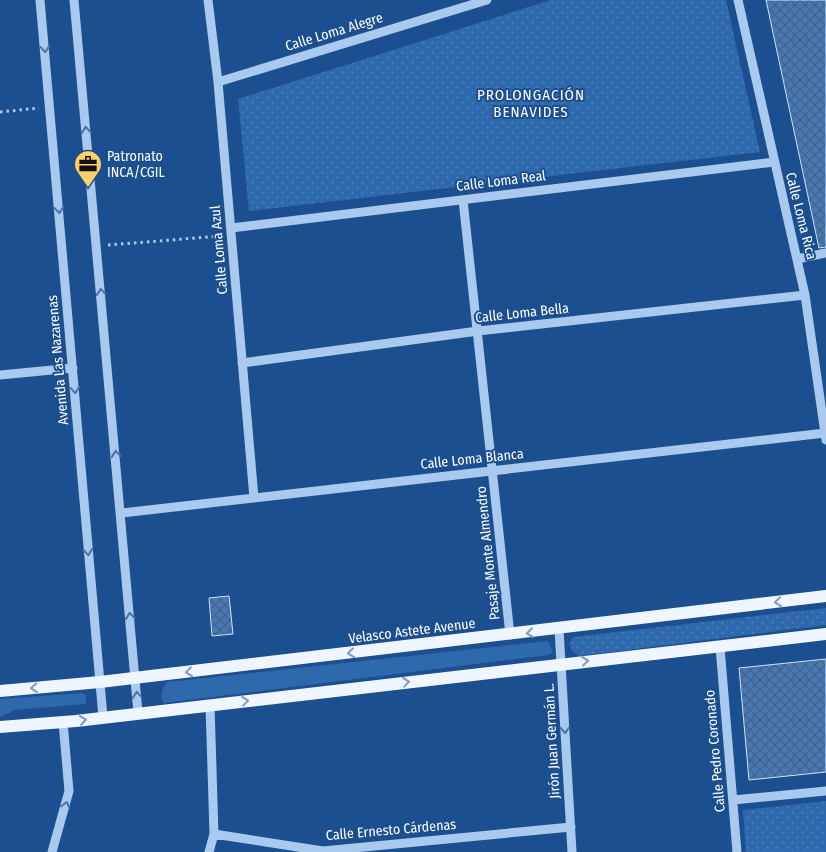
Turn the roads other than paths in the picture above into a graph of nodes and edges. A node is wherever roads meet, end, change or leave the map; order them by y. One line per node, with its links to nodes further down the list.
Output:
1 (40, 0): 15 (street, Avenida Las Nazarenas, one-way to 15)
2 (74, 0): 20 (street, one-way to 2)
3 (208, 0): 6 (street, Calle Loma Azul)
4 (487, 0): 6 (street, Calle Loma Alegre)
5 (738, 0): 7 (street, Calle Loma Rica)
6 (218, 82): 9 (street, Calle Loma Azul)
7 (774, 162): 8 (street, Calle Loma Real); 11 (street, Calle Loma Rica)
8 (463, 200): 9 (street, Calle Loma Real); 13 (street, Pasaje Monte Almendro)
9 (231, 232): 14 (street, Calle Loma Azul)
10 (826, 253): 11 (street)
11 (797, 259): 12 (street, Calle Loma Rica)
12 (805, 295): 13 (street, Calle Loma Bella); 17 (street, Calle Loma Rica)
13 (478, 331): 14 (street, Calle Loma Bella); 18 (street, Pasaje Monte Almendro)
14 (242, 363): 19 (street, Calle Loma Azul)
15 (73, 368): 16 (street); 28 (street, Avenida Las Nazarenas, one-way to 28)
16 (0, 375)
17 (825, 437): 18 (street, Calle Loma Blanca)
18 (494, 470): 19 (street, Calle Loma Blanca); 24 (street, Pasaje Monte Almendro)
19 (254, 498): 20 (street, Calle Loma Blanca)
20 (122, 513): 27 (street, one-way to 20)
21 (826, 596): 22 (main road, Velasco Astete Avenue, one-way to 22)
22 (559, 629): 24 (main road, Velasco Astete Avenue, one-way to 24); 26 (street, Jirón Juan Germán L.)
23 (826, 634): 25 (main road)
24 (510, 635): 27 (main road, Velasco Astete Avenue, one-way to 27)
25 (720, 647): 26 (main road, one-way to 25); 36 (street, Calle Pedro Coronado)
26 (562, 664): 30 (main road, one-way to 26); 37 (street, Jirón Juan Germán L., one-way to 37)
27 (135, 678): 28 (main road, Velasco Astete Avenue); 31 (street, one-way to 27)
28 (100, 682): 29 (main road, Velasco Astete Avenue, one-way to 29); 32 (street, Avenida Las Nazarenas)
29 (0, 691)
30 (210, 705): 31 (main road); 38 (street)
31 (138, 712): 32 (main road)
32 (103, 717): 33 (main road, one-way to 32)
33 (63, 722): 34 (main road); 41 (street, one-way to 33)
34 (0, 727)
35 (826, 791): 36 (street)
36 (733, 800): 44 (street, Calle Pedro Coronado)
37 (571, 827): 39 (street, Calle Ernesto Cárdenas); 43 (street, Jirón Juan Germán L.)
38 (214, 834): 40 (street, Calle Ernesto Cárdenas); 42 (street)
39 (410, 847): 40 (street, Calle Ernesto Cárdenas)
40 (365, 850)
41 (52, 852)
42 (209, 852)
43 (572, 852)
44 (737, 852)

